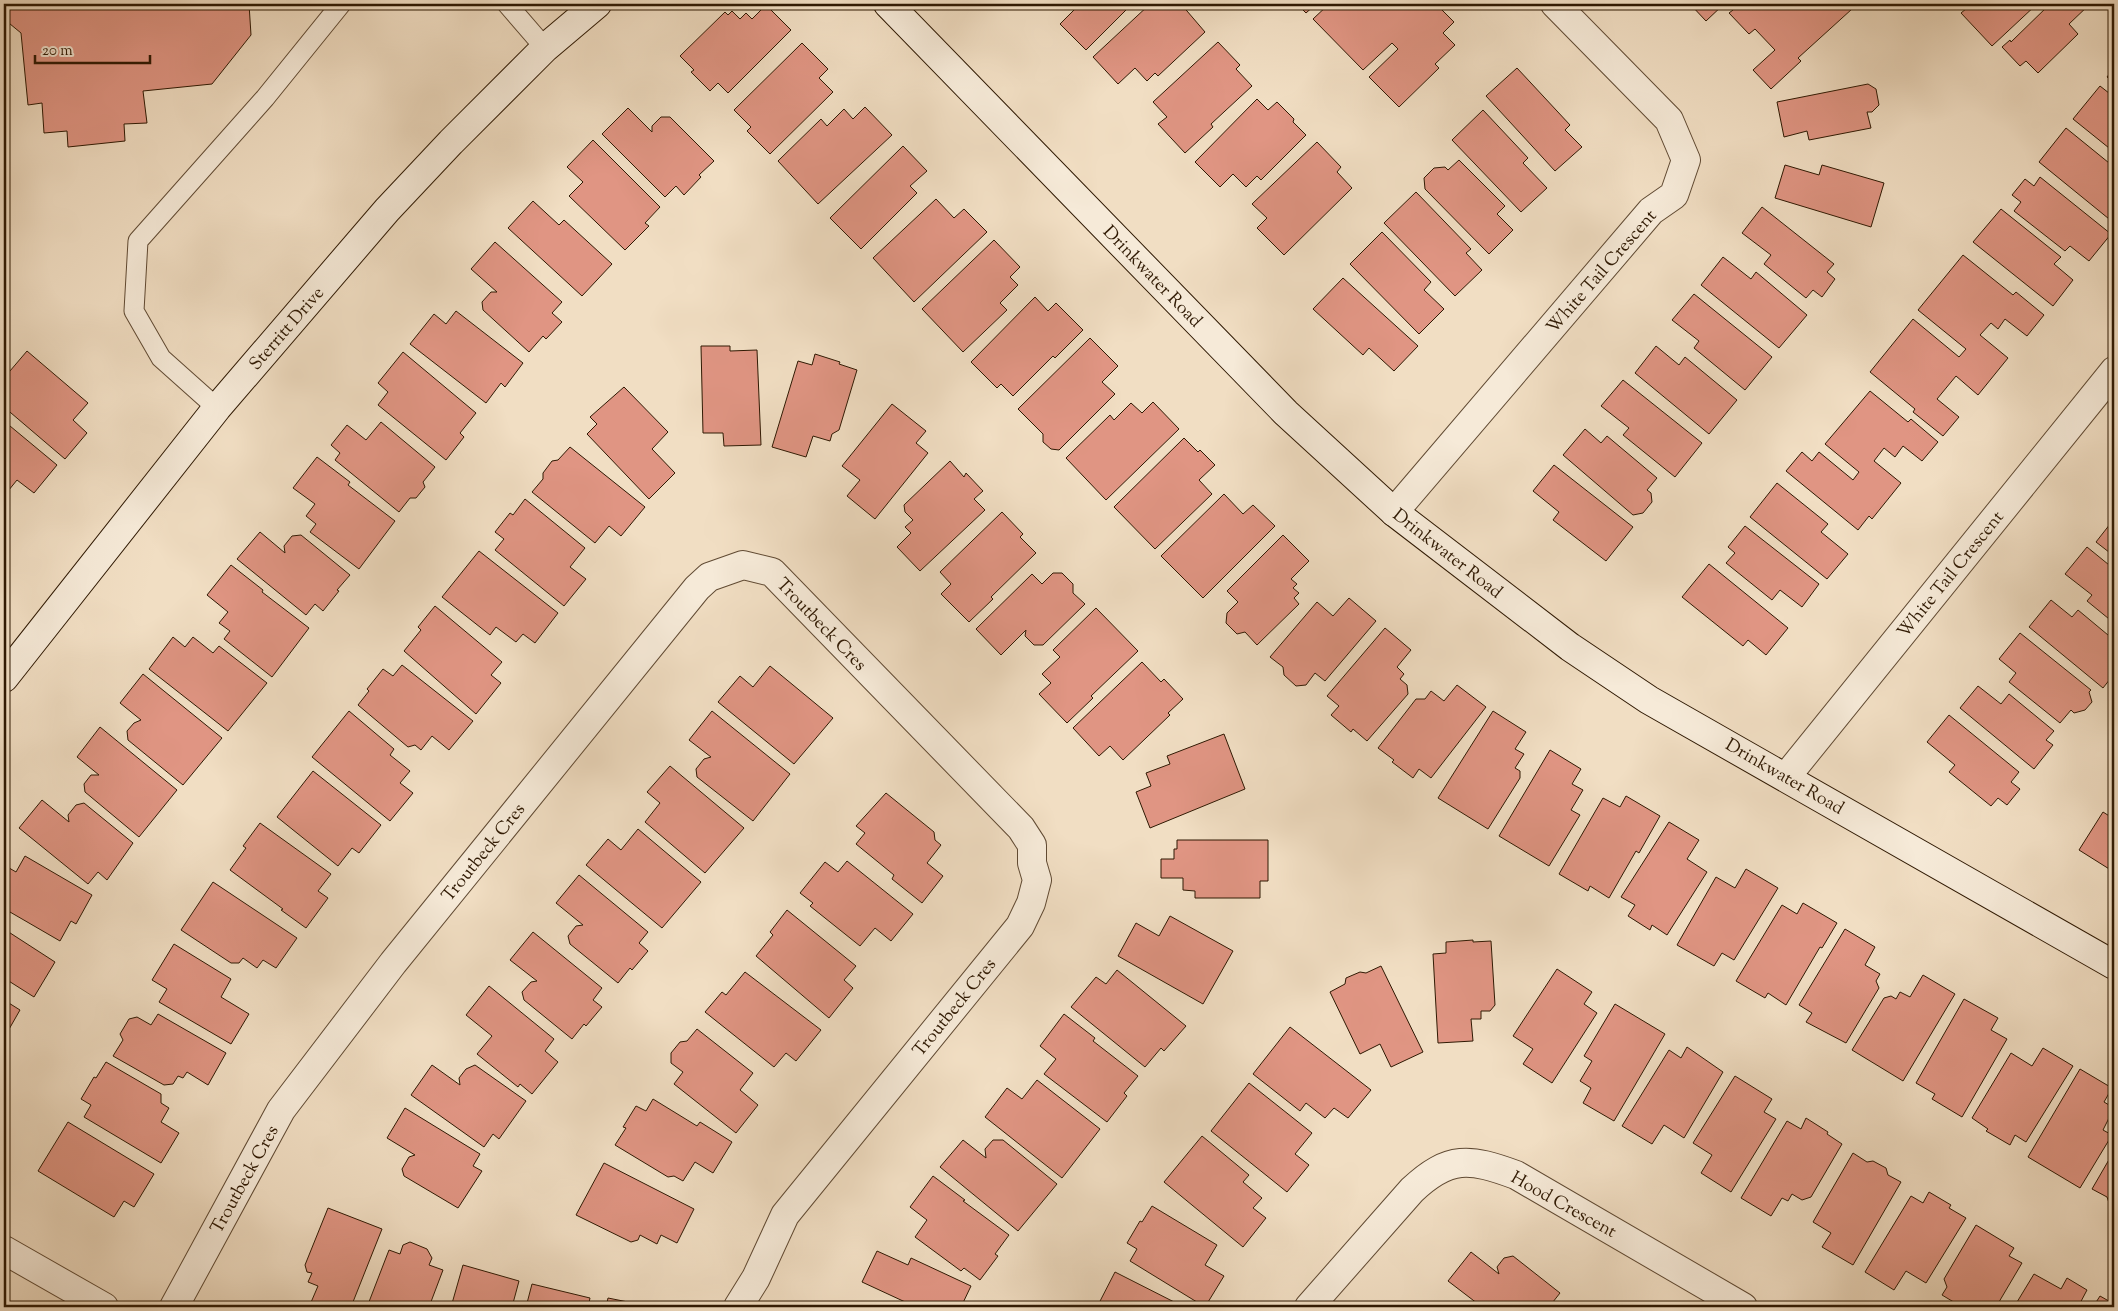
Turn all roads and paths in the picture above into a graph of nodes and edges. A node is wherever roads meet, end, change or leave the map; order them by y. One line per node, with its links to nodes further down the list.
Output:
1 (341, 4): 8 (lane)
2 (507, 4): 6 (lane)
3 (597, 4): 6 (street, Sterritt Drive)
4 (888, 4): 9 (street, Drinkwater Road)
5 (1555, 4): 9 (street, White Tail Crescent)
6 (546, 48): 8 (street, Sterritt Drive)
7 (2114, 371): 11 (street, White Tail Crescent)
8 (217, 408): 10 (street, Sterritt Drive)
9 (1394, 512): 11 (street, Drinkwater Road)
10 (4, 678)
11 (1786, 776): 12 (street, Drinkwater Road)
12 (2114, 965)
13 (4, 1250): 14 (street)
14 (104, 1307)
15 (174, 1307): 16 (street, Troutbeck Cres)
16 (738, 1307)
17 (1309, 1307): 18 (street, Hood Crescent)
18 (1744, 1307)

